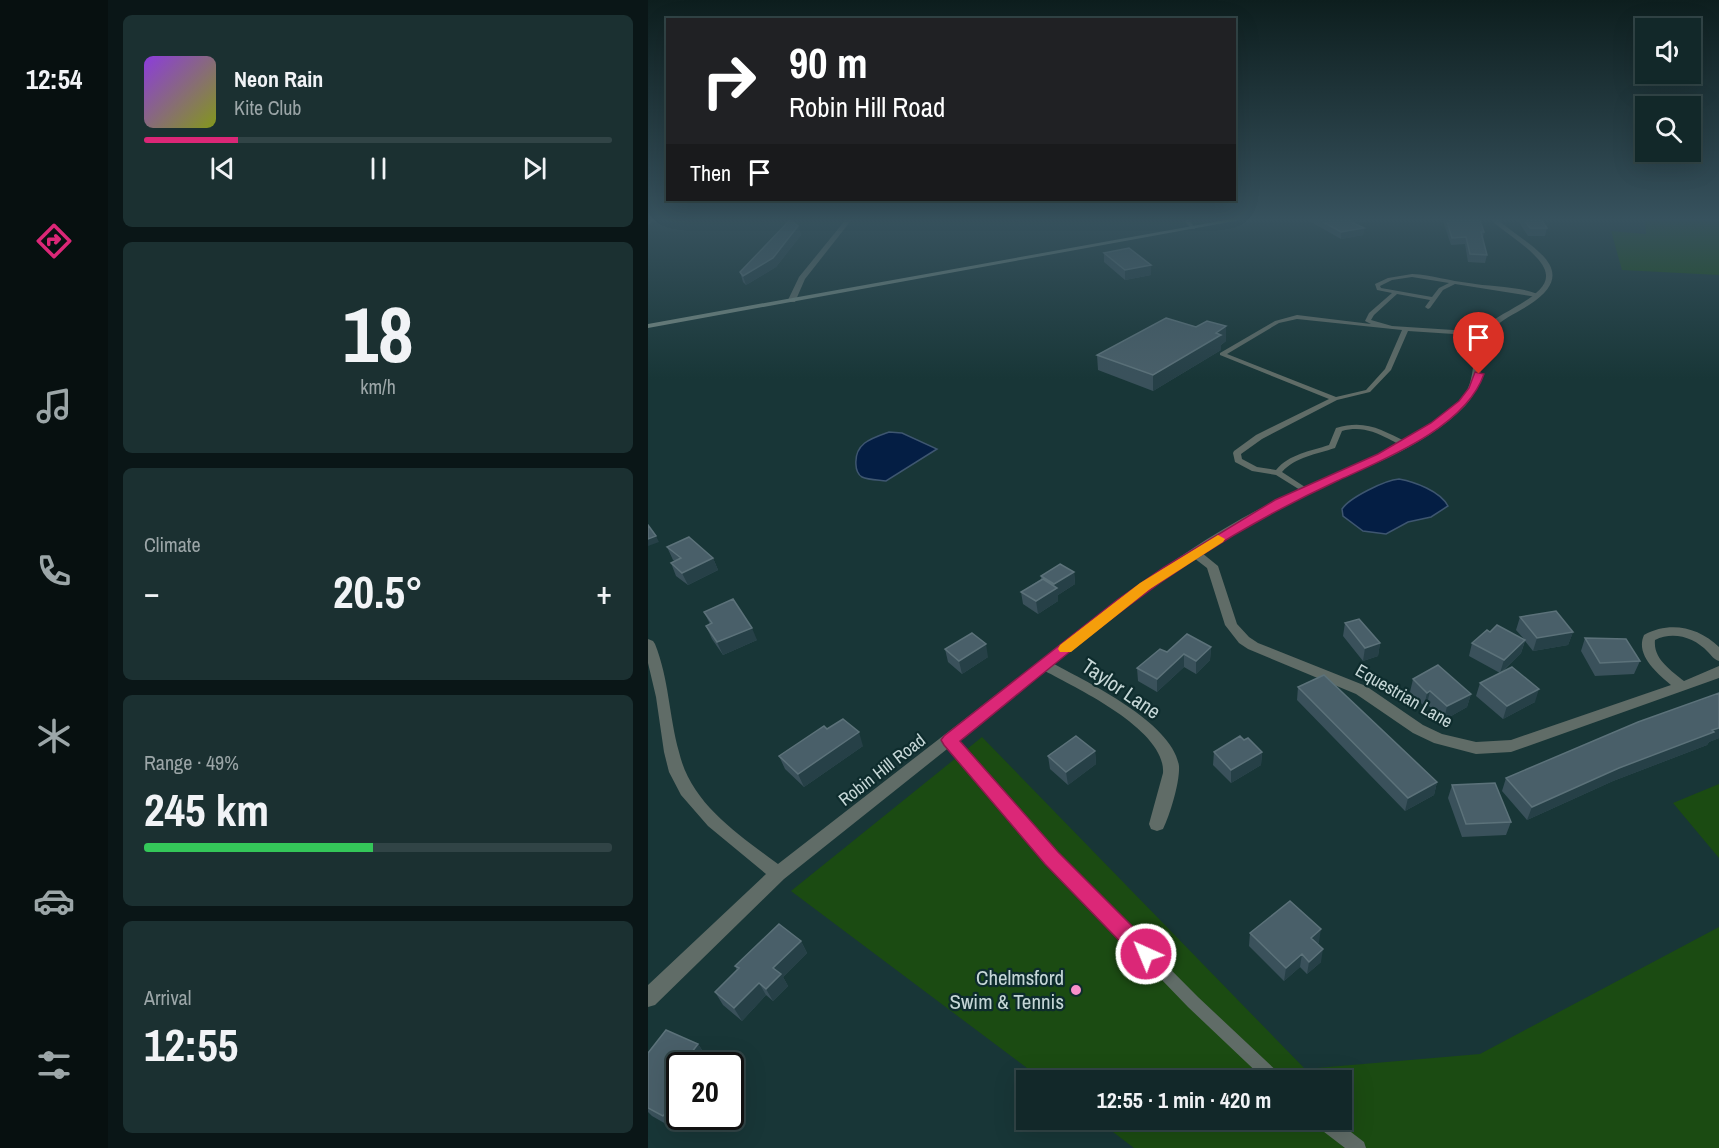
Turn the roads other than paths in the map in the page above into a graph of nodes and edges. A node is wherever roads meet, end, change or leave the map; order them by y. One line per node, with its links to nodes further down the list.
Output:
1 (808, 272): 8 (street)
2 (950, 272): 8 (main road)
3 (1549, 272): 6 (street)
4 (1455, 282): 5 (lane); 6 (lane); 7 (lane)
5 (1395, 293): 7 (lane); 11 (lane)
6 (1537, 296): 13 (street)
7 (1432, 299): 9 (lane)
8 (792, 300): 10 (main road)
9 (1428, 307)
10 (648, 326)
11 (1383, 327): 12 (lane); 14 (lane)
12 (1406, 329): 13 (lane); 14 (lane)
13 (1484, 334): 15 (street, Robin Hill Road)
14 (1335, 399): 16 (lane)
15 (1404, 444): 16 (lane); 17 (street, Robin Hill Road)
16 (1278, 473): 17 (lane)
17 (1305, 491): 18 (street, Robin Hill Road)
18 (1196, 554): 21 (street, Robin Hill Road); 23 (street, Equestrian Lane)
19 (648, 644): 26 (street)
20 (1719, 656): 23 (street)
21 (1045, 665): 24 (street, Robin Hill Road); 25 (street, Taylor Lane)
22 (1719, 671): 23 (street, Equestrian Lane)
23 (1681, 686)
24 (950, 740): 26 (street, Robin Hill Road); 28 (lane)
25 (1157, 824)
26 (778, 874): 27 (street, Robin Hill Road)
27 (648, 998)
28 (1265, 1070)
29 (1335, 1130): 30 (lane)
30 (1358, 1148)

